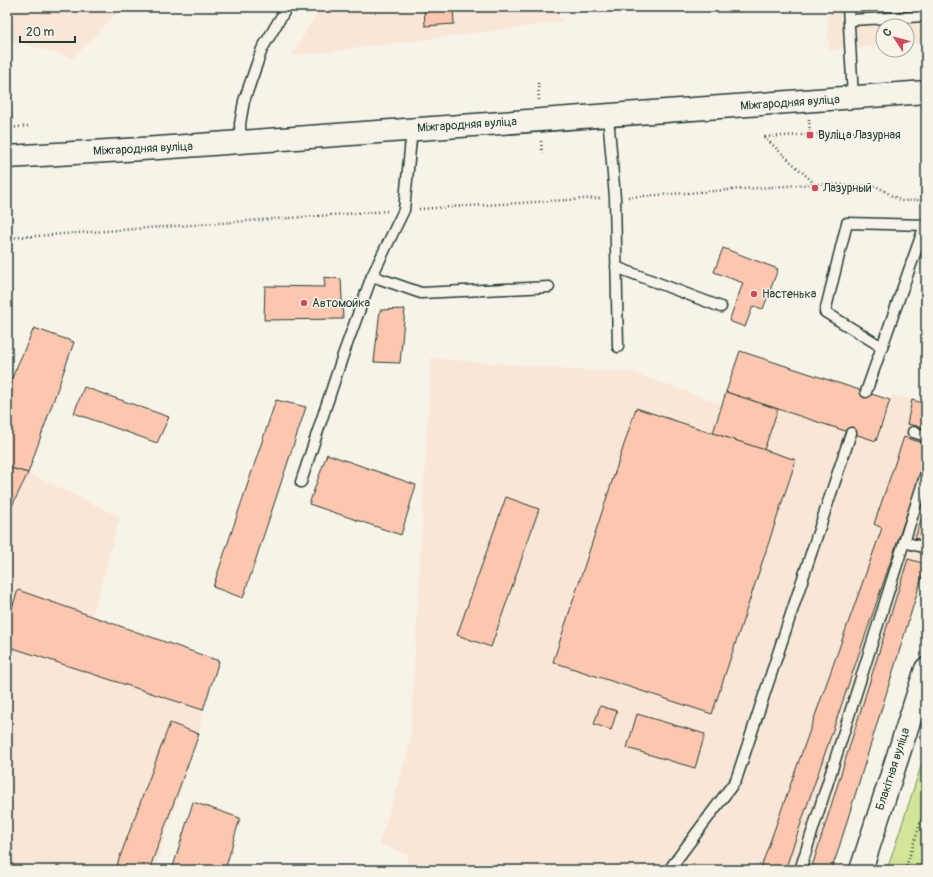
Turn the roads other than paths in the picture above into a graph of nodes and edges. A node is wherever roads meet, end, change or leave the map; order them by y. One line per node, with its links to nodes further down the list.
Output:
1 (287, 7): 9 (lane)
2 (848, 7): 4 (lane)
3 (926, 16): 4 (lane)
4 (849, 20): 6 (lane)
5 (926, 92): 6 (main road, Міжгародняя вуліца)
6 (853, 98): 7 (main road, Міжгародняя вуліца)
7 (608, 116): 8 (main road, Міжгародняя вуліца); 12 (lane)
8 (412, 129): 9 (main road, Міжгародняя вуліца); 13 (lane)
9 (241, 143): 10 (main road, Міжгародняя вуліца)
10 (7, 157)
11 (926, 224): 17 (lane); 17 (lane)
12 (616, 266): 15 (lane); 16 (lane)
13 (372, 276): 14 (lane); 23 (lane)
14 (549, 287)
15 (722, 306)
16 (618, 347)
17 (882, 347): 18 (lane)
18 (866, 392)
19 (913, 432): 21 (lane)
20 (851, 433): 27 (lane)
21 (926, 436)
22 (926, 473): 24 (lane)
23 (300, 482)
24 (904, 542): 25 (lane); 28 (lane)
25 (926, 548)
26 (926, 669): 29 (main road, Блакітная вуліца)
27 (669, 870)
28 (800, 870)
29 (861, 870)

